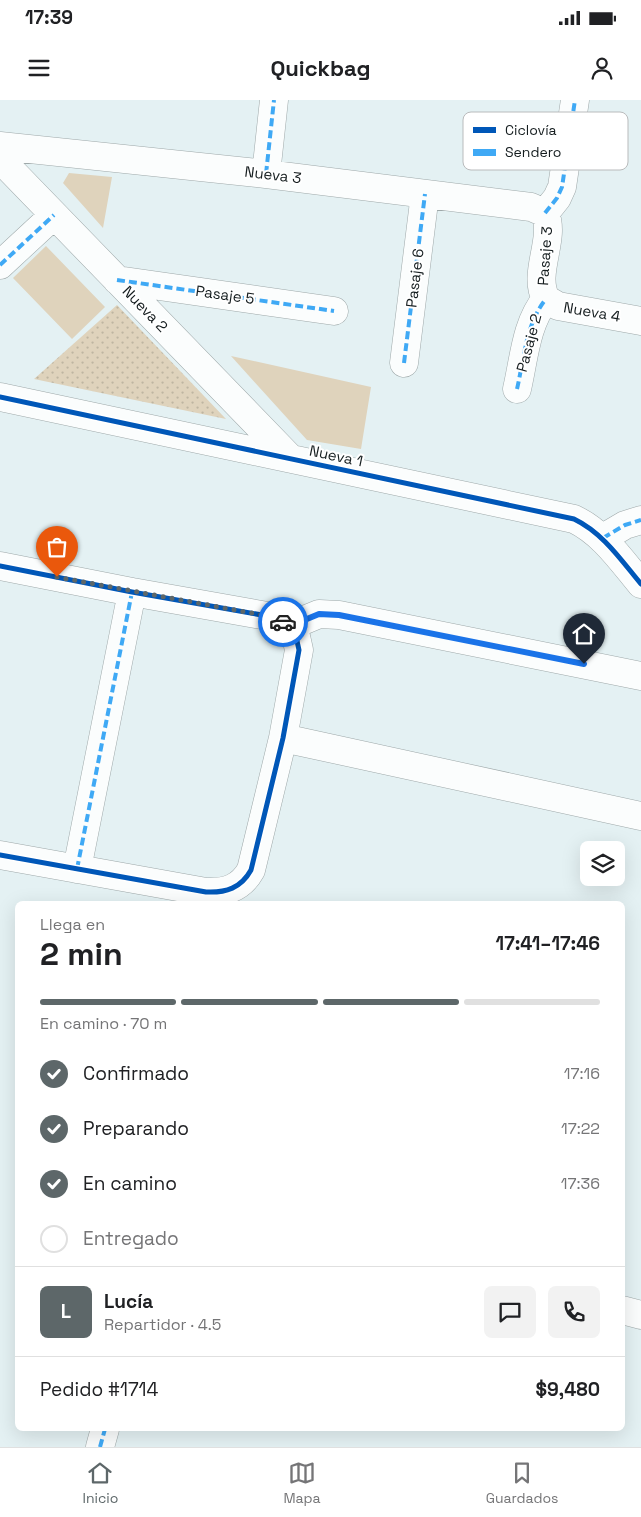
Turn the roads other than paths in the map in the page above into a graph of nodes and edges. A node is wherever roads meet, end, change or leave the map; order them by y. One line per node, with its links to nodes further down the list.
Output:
1 (274, 100): 5 (street)
2 (0, 146): 5 (street, Nueva 3)
3 (0, 159): 8 (street, Nueva 2)
4 (565, 170): 7 (street, Pasaje 3)
5 (266, 174): 6 (street, Nueva 3)
6 (426, 194): 7 (street, Nueva 3); 14 (street, Pasaje 6)
7 (545, 213): 11 (street, Pasaje 3)
8 (54, 215): 9 (street); 10 (street, Nueva 2)
9 (0, 266)
10 (117, 280): 12 (street, Pasaje 5); 17 (street, Nueva 2)
11 (546, 299): 13 (street, Nueva 4); 15 (street, Pasaje 2)
12 (334, 311)
13 (641, 321)
14 (404, 363)
15 (518, 389)
16 (0, 397): 17 (street, Nueva 1)
17 (290, 458): 19 (street, Nueva 1)
18 (641, 520): 19 (street)
19 (603, 538): 21 (street, Nueva 1)
20 (0, 566): 22 (street)
21 (641, 584)
22 (132, 592): 23 (street); 28 (street)
23 (290, 626): 24 (street); 25 (street)
24 (641, 676)
25 (282, 738): 26 (street); 28 (street)
26 (641, 816)
27 (0, 855): 28 (street)
28 (78, 869)
29 (625, 1311): 30 (street)
30 (641, 1315)
31 (104, 1431): 32 (street)
32 (100, 1447)

